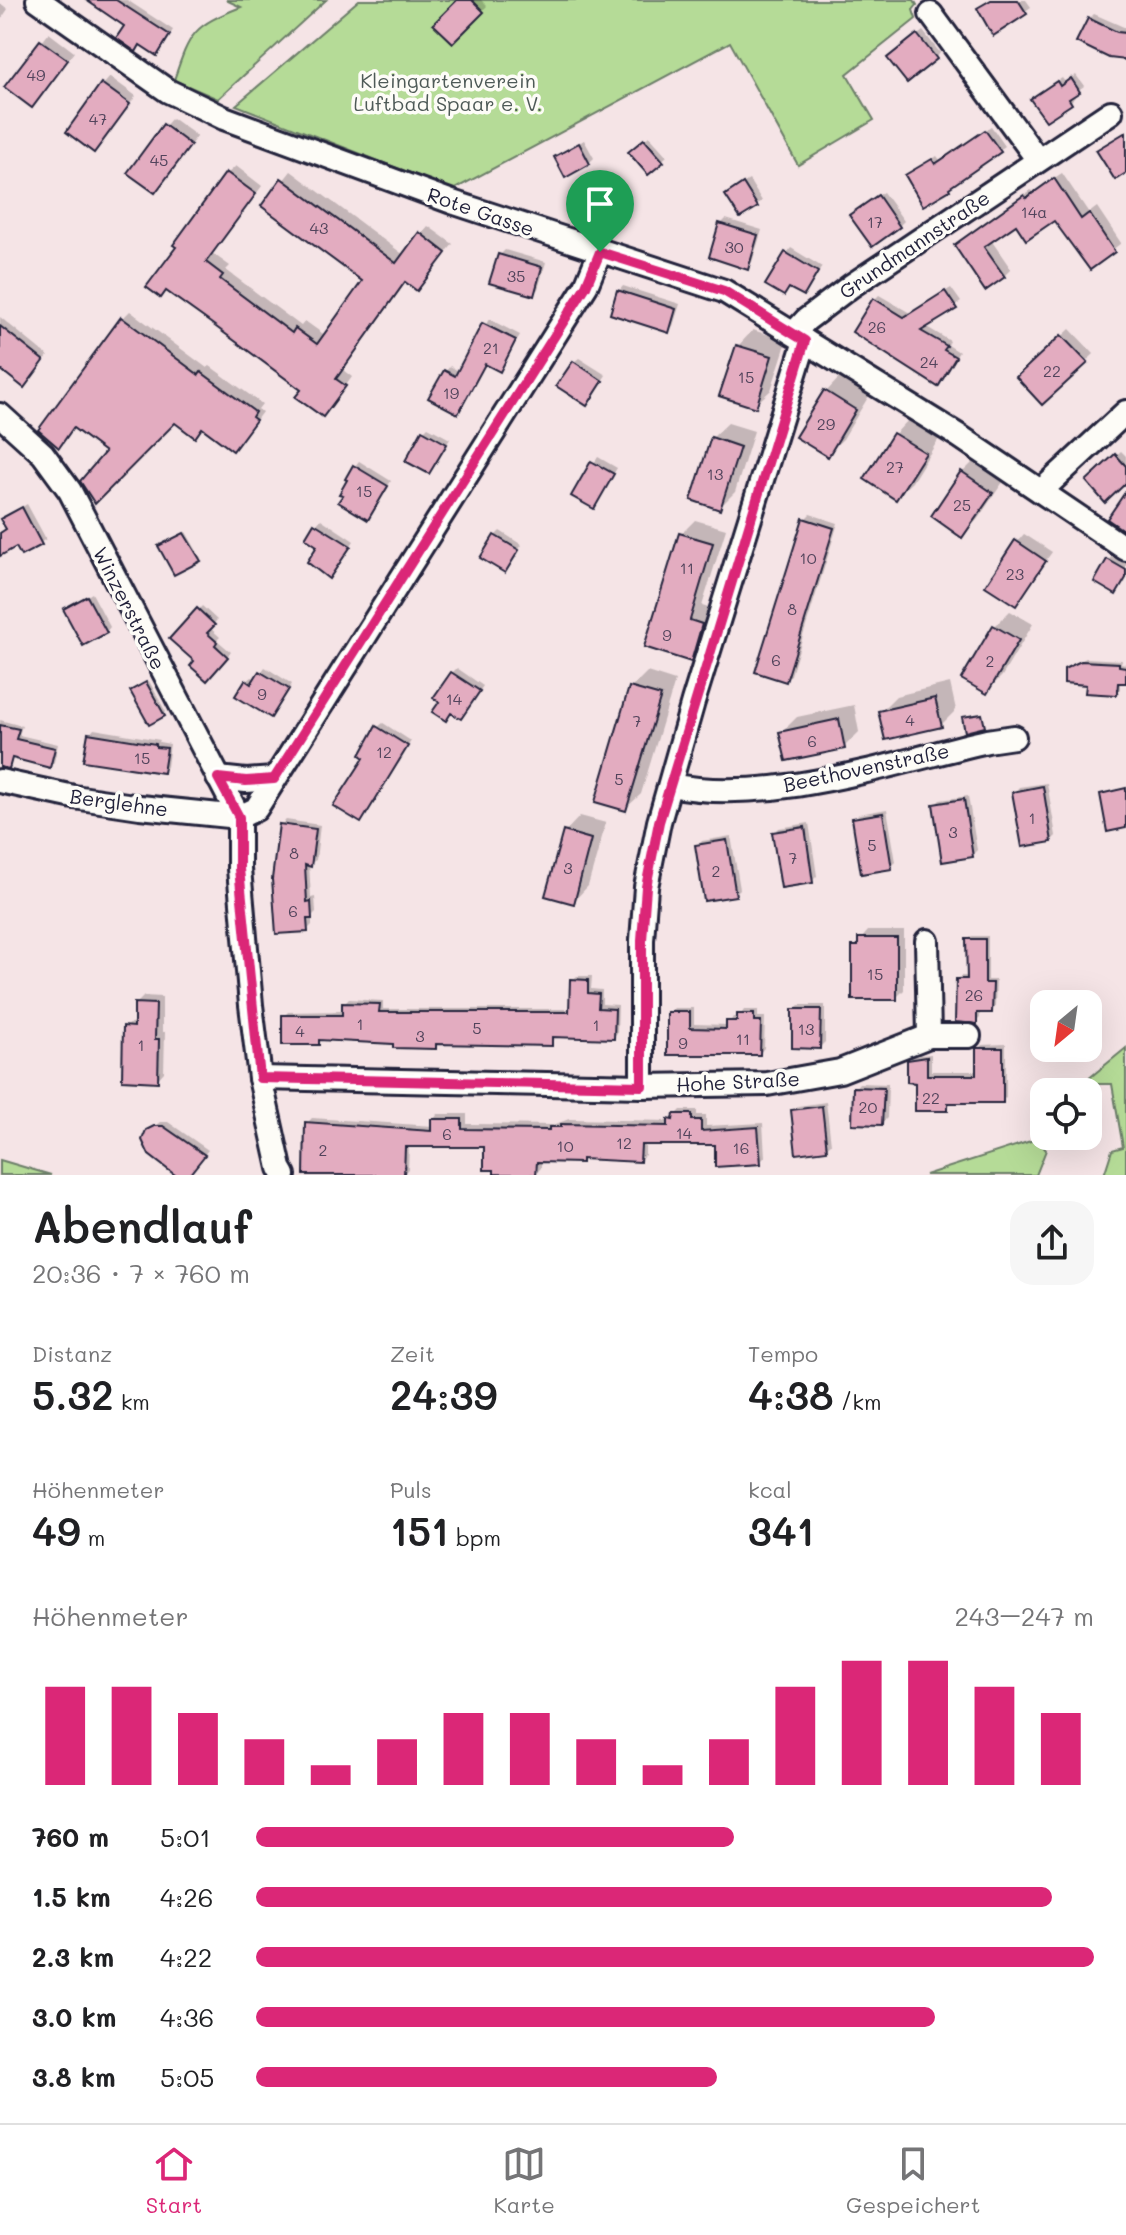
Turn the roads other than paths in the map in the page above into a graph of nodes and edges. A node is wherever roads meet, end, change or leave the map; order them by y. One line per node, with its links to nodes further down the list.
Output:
1 (38, 0): 5 (street, Rote Gasse)
2 (931, 14): 4 (street)
3 (1111, 112): 4 (street, Grundmannstraße)
4 (1038, 160): 6 (street, Grundmannstraße)
5 (600, 252): 6 (street, Rote Gasse); 13 (street)
6 (800, 337): 9 (street, Rote Gasse); 15 (street)
7 (1126, 412): 9 (street)
8 (0, 415): 12 (street, Winzerstraße)
9 (1041, 491): 10 (street, Rote Gasse)
10 (1126, 549)
11 (1014, 737): 15 (street, Beethovenstraße)
12 (218, 778): 13 (street); 16 (street, Winzerstraße)
13 (274, 779): 16 (street)
14 (0, 781): 16 (street, Berglehne)
15 (670, 785): 21 (street)
16 (239, 817): 20 (street)
17 (927, 941): 18 (street)
18 (929, 1036): 19 (street, Hohe Straße); 21 (street, Hohe Straße)
19 (969, 1036)
20 (260, 1078): 21 (street, Hohe Straße); 22 (street)
21 (642, 1086)
22 (284, 1175)

